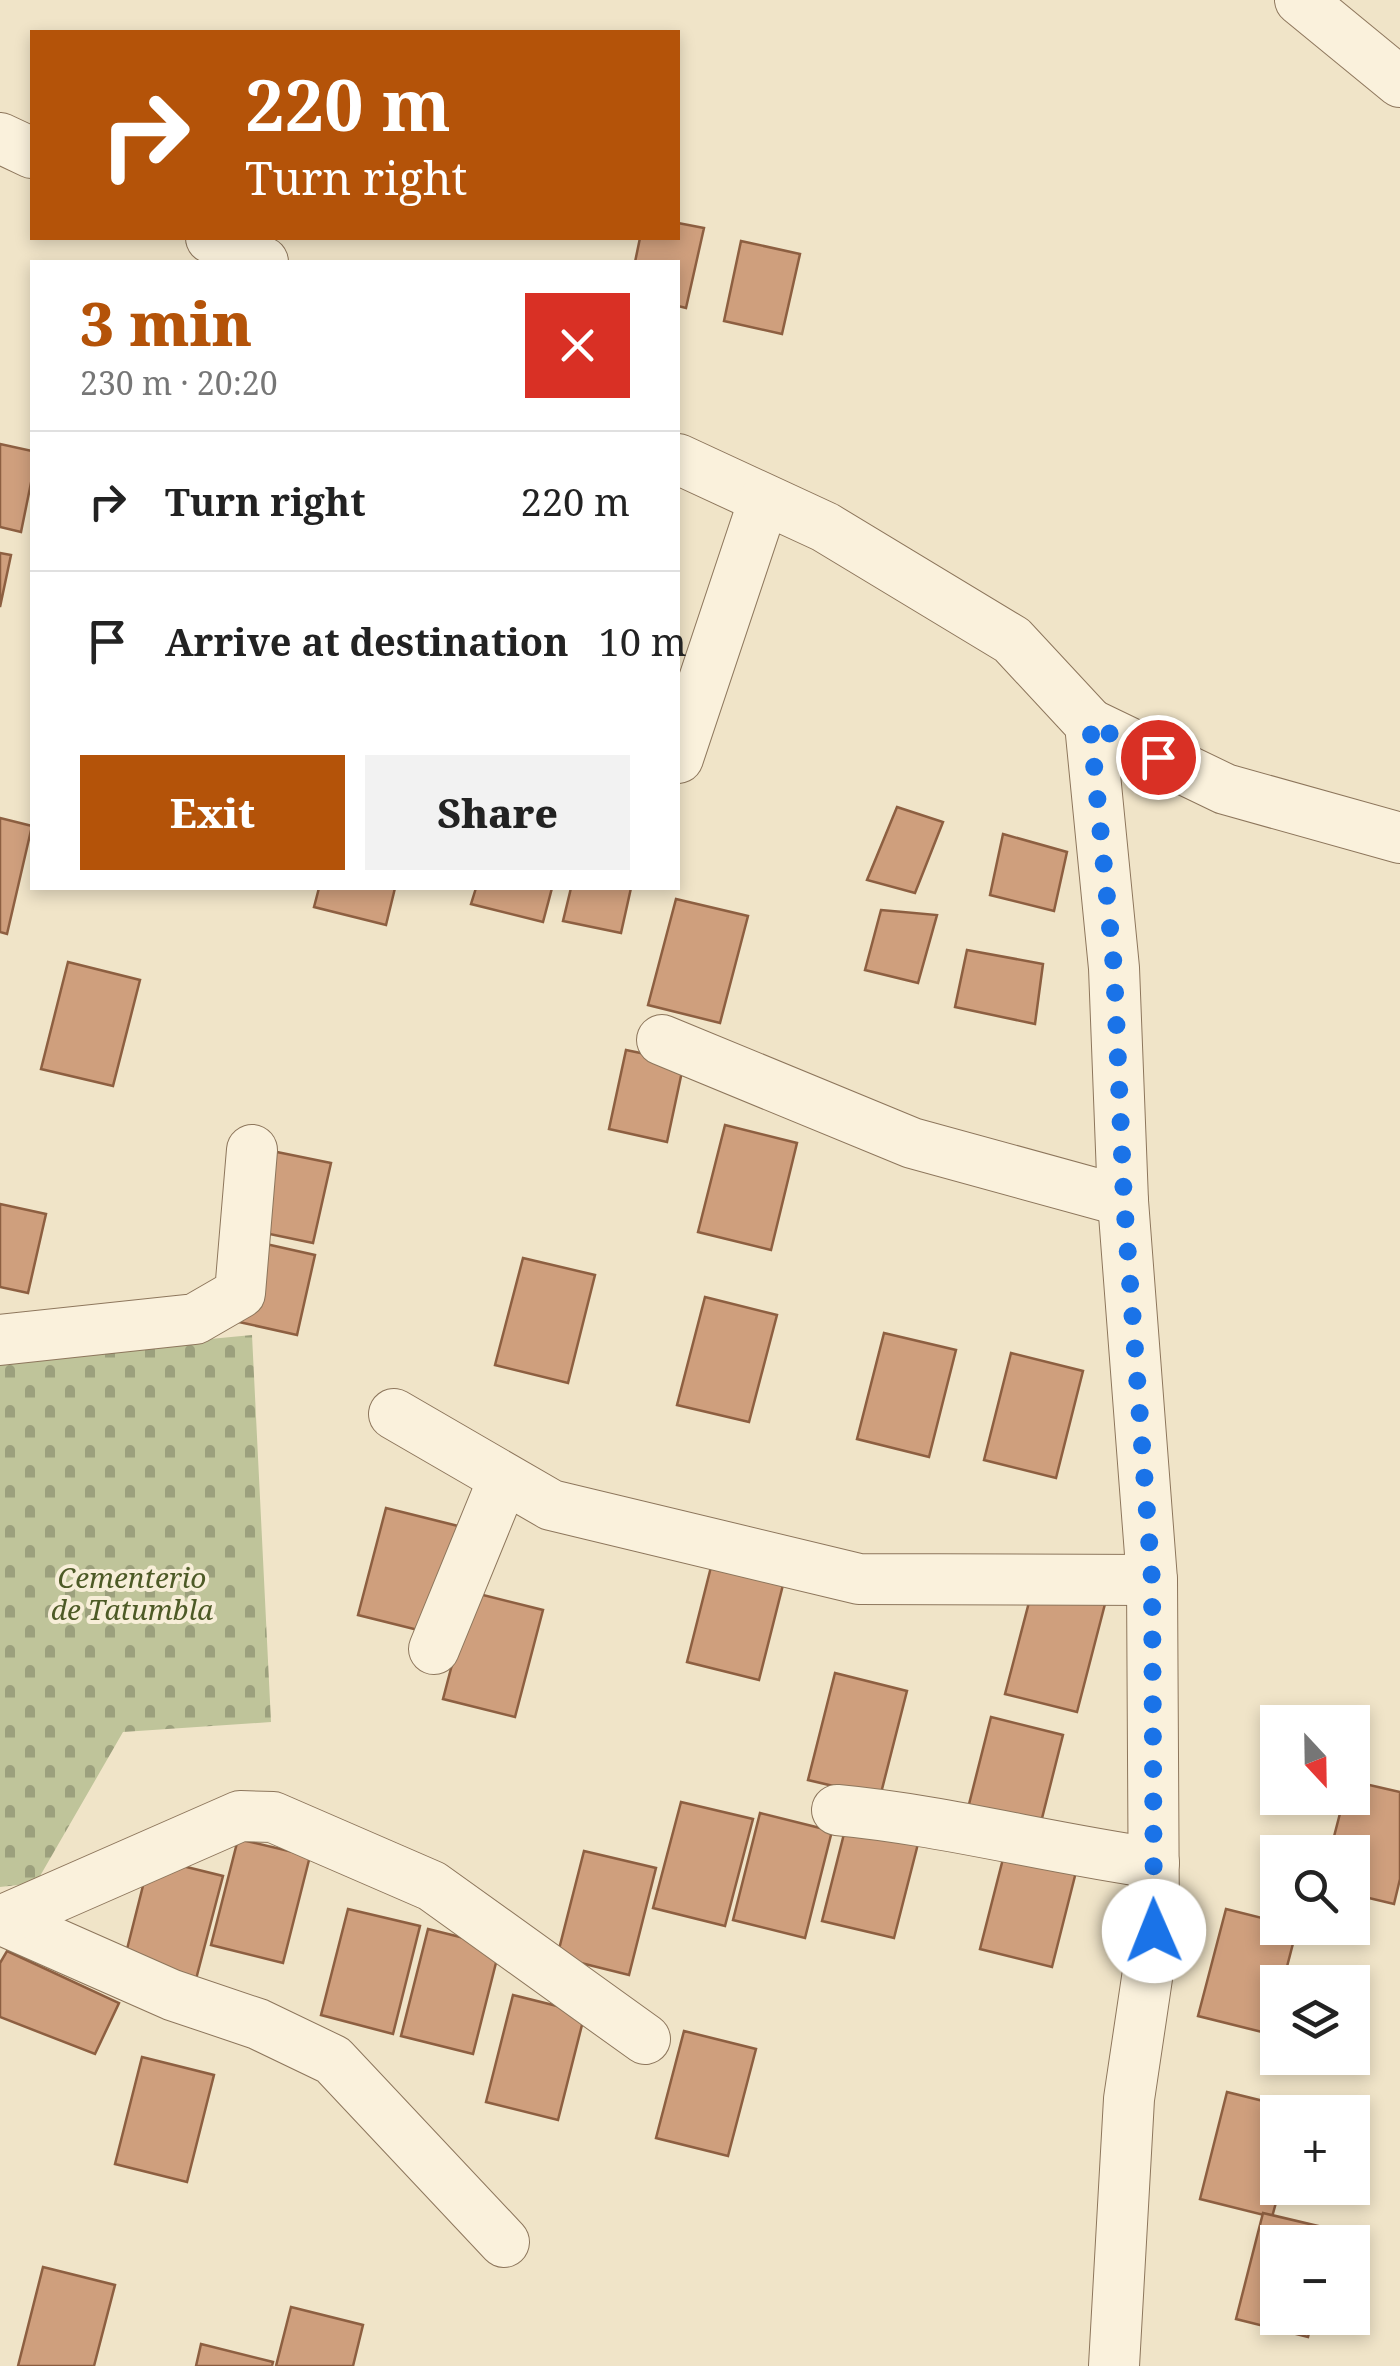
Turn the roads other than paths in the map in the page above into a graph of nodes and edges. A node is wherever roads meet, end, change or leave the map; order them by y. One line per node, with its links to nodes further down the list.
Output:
1 (1300, 0): 2 (street)
2 (1400, 82)
3 (0, 138): 4 (street)
4 (30, 152)
5 (215, 240): 6 (street)
6 (260, 260)
7 (680, 460): 8 (street)
8 (764, 500): 9 (street); 10 (street)
9 (1090, 724): 11 (street); 14 (street)
10 (680, 752)
11 (1400, 838)
12 (662, 1040): 14 (street)
13 (252, 1150): 15 (street)
14 (1124, 1201): 18 (street)
15 (0, 1340)
16 (394, 1414): 17 (street)
17 (502, 1480): 18 (street); 19 (street)
18 (1152, 1580): 21 (street)
19 (434, 1649)
20 (837, 1810): 21 (street)
21 (1154, 1863): 25 (street)
22 (2, 1919): 23 (street); 24 (street)
23 (644, 2038)
24 (504, 2242)
25 (1114, 2366)

